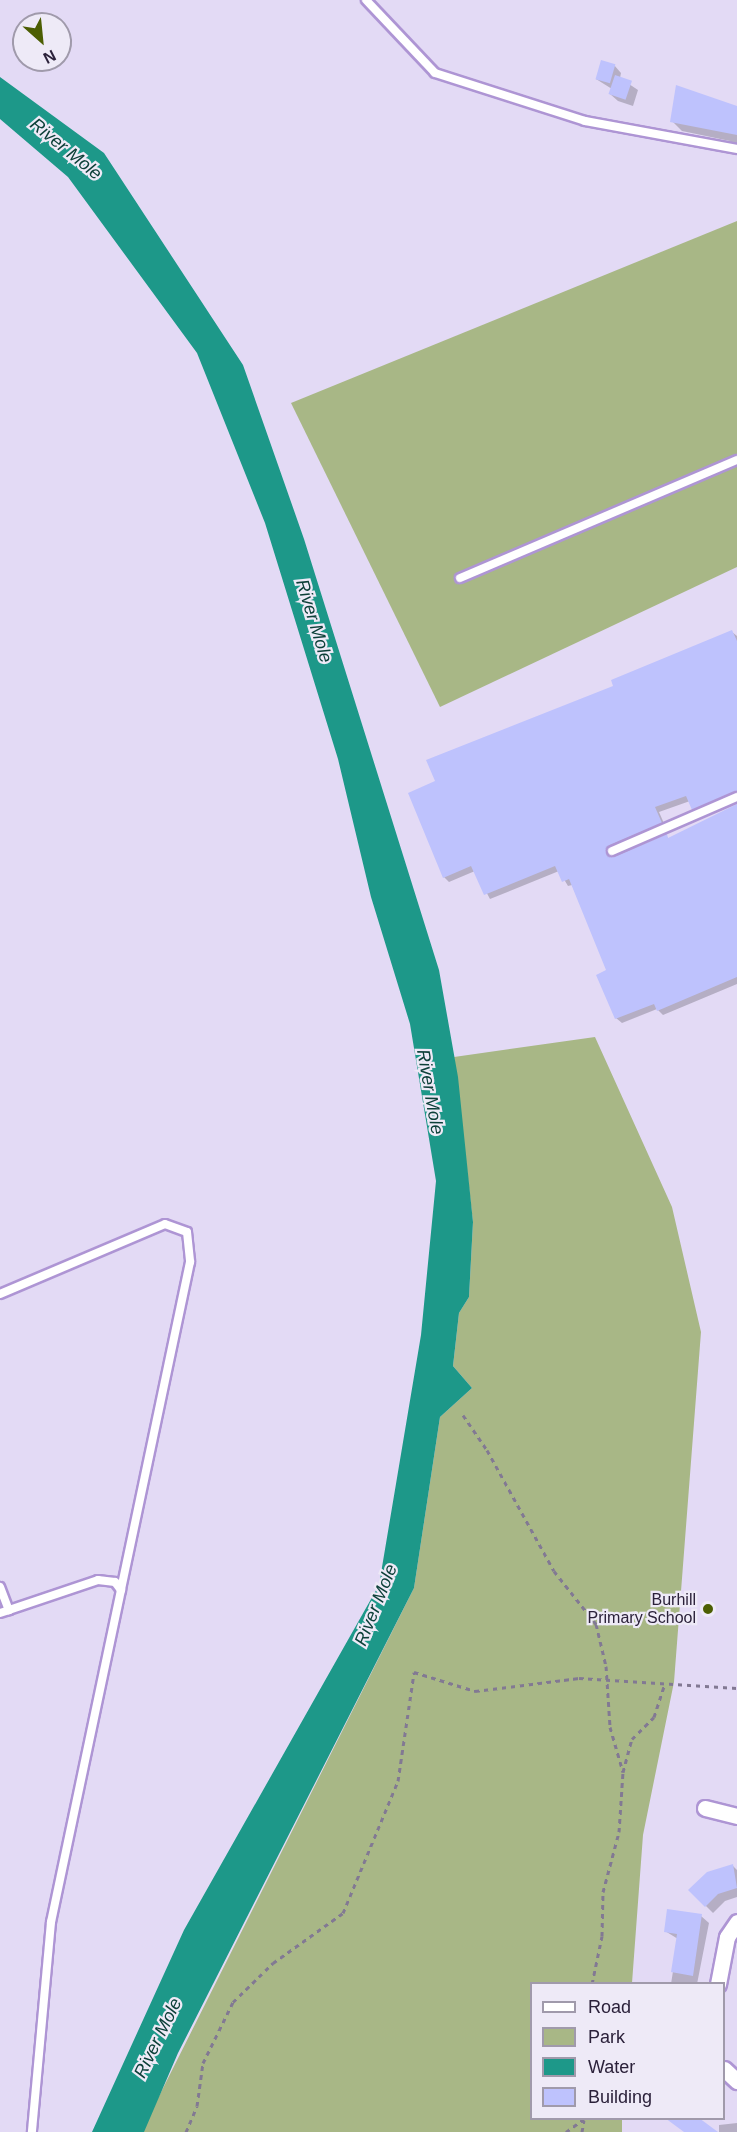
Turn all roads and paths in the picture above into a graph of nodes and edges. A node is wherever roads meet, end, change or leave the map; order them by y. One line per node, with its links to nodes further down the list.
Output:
1 (366, 0): 2 (lane)
2 (737, 149)
3 (737, 460): 4 (lane)
4 (460, 578)
5 (737, 797): 6 (lane)
6 (612, 851)
7 (0, 1294): 10 (lane)
8 (463, 1415): 13 (path)
9 (0, 1587): 11 (lane)
10 (121, 1590): 11 (lane); 25 (lane)
11 (9, 1610): 12 (lane)
12 (0, 1613)
13 (608, 1680): 14 (path); 16 (path); 26 (path)
14 (665, 1684): 15 (path); 16 (path)
15 (737, 1688)
16 (623, 1772): 20 (path)
17 (705, 1808): 18 (street)
18 (737, 1816)
19 (737, 1922): 21 (street)
20 (592, 1982)
21 (718, 1982)
22 (725, 2071): 23 (street)
23 (737, 2081)
24 (583, 2120): 27 (path)
25 (32, 2132)
26 (186, 2132)
27 (567, 2132)

